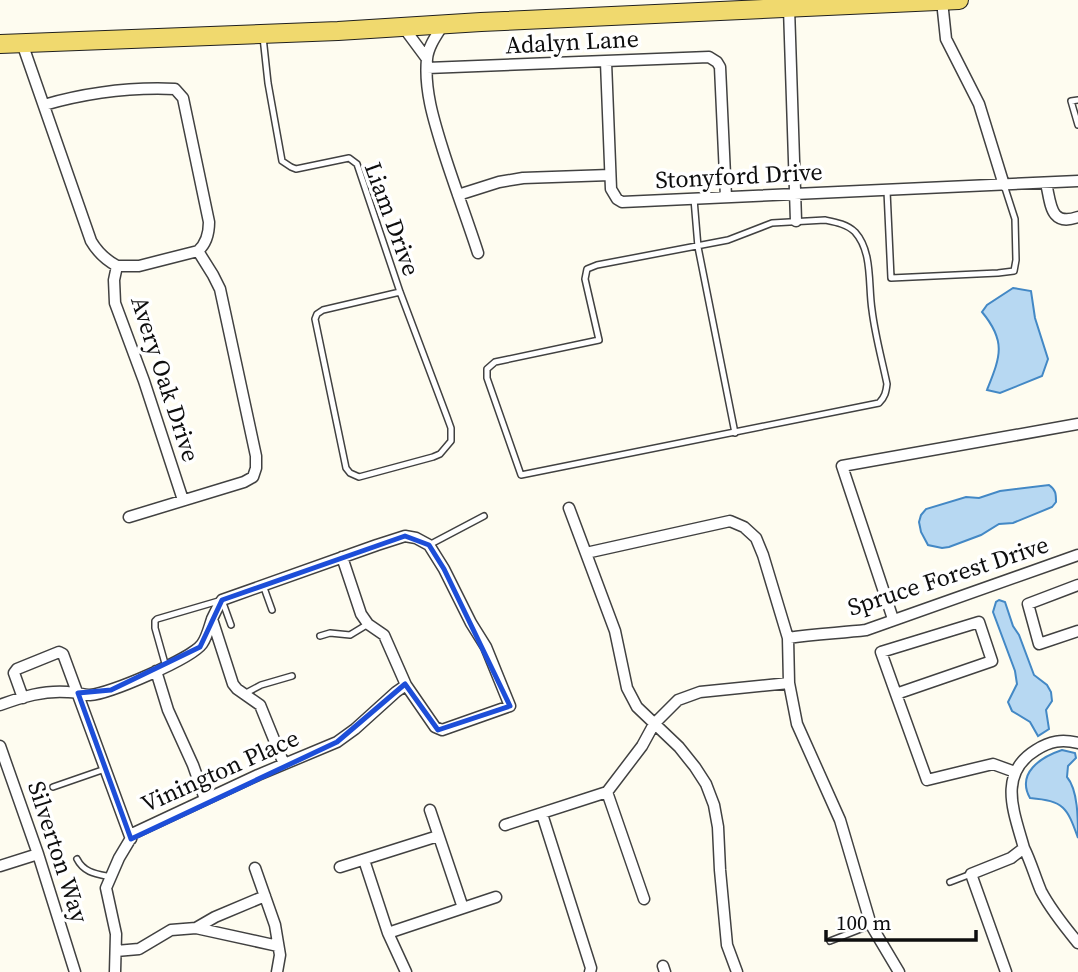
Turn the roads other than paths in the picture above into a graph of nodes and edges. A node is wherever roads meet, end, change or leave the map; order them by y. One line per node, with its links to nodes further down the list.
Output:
1 (959, 0): 2 (main road)
2 (942, 1): 3 (main road); 17 (street)
3 (789, 4): 4 (main road); 19 (street)
4 (443, 25): 5 (main road); 10 (street)
5 (404, 28): 6 (main road); 10 (street)
6 (263, 34): 7 (main road); 29 (lane, Liam Drive)
7 (22, 43): 8 (main road); 12 (street, Avery Oak Drive)
8 (0, 44)
9 (606, 62): 10 (street, Adalyn Lane); 14 (street, Stonyford Drive); 21 (street, Adalyn Lane)
10 (427, 63): 20 (street)
11 (1078, 100): 13 (lane)
12 (44, 104): 26 (street); 28 (street, Avery Oak Drive)
13 (1078, 125)
14 (610, 174): 20 (street); 22 (street, Stonyford Drive)
15 (1078, 181): 16 (street, Stonyford Drive)
16 (1046, 183): 17 (street, Stonyford Drive); 23 (street)
17 (1004, 185): 18 (street, Stonyford Drive); 18 (lane)
18 (887, 190): 19 (street, Stonyford Drive)
19 (795, 194): 21 (street, Stonyford Drive); 24 (street)
20 (458, 195): 27 (street)
21 (726, 197): 22 (street, Stonyford Drive)
22 (694, 199): 25 (lane)
23 (1078, 217)
24 (796, 221): 25 (lane); 31 (lane)
25 (698, 247): 31 (lane); 31 (lane)
26 (198, 251): 28 (street); 32 (street)
27 (478, 254)
28 (117, 266): 32 (street, Avery Oak Drive)
29 (400, 292): 29 (lane, Liam Drive)
30 (1078, 424): 45 (street)
31 (735, 433)
32 (183, 500): 35 (street)
33 (569, 508): 37 (street)
34 (484, 516): 36 (lane)
35 (129, 517)
36 (429, 545): 39 (street); 54 (street)
37 (586, 553): 50 (street); 60 (street)
38 (1078, 555): 45 (street, Spruce Forest Drive)
39 (342, 557): 40 (street); 46 (street)
40 (263, 585): 42 (street); 43 (lane)
41 (1078, 585): 48 (street)
42 (222, 600): 44 (street); 47 (lane); 51 (lane)
43 (272, 610)
44 (212, 619): 51 (street); 56 (street)
45 (893, 619): 50 (street, Spruce Forest Drive)
46 (368, 624): 49 (lane); 54 (street)
47 (231, 625)
48 (1078, 631)
49 (320, 636)
50 (788, 638): 53 (street)
51 (161, 669): 55 (street); 68 (street)
52 (292, 676): 56 (lane)
53 (789, 683): 60 (street); 88 (street)
54 (406, 685): 63 (street, Vinington Place)
55 (78, 693): 58 (street); 58 (street); 64 (street)
56 (246, 694): 63 (street)
57 (896, 694): 57 (street); 65 (street)
58 (23, 698): 59 (street)
59 (0, 705)
60 (654, 724): 67 (street); 100 (street)
61 (1078, 743): 65 (street)
62 (0, 746): 75 (street, Silverton Way)
63 (284, 764): 68 (street, Vinington Place)
64 (105, 768): 66 (lane); 73 (street)
65 (1015, 772): 74 (street)
66 (53, 787)
67 (607, 792): 70 (street); 86 (street)
68 (205, 799): 73 (street, Vinington Place)
69 (430, 810): 72 (street)
70 (542, 814): 71 (street); 99 (street)
71 (505, 825)
72 (438, 836): 77 (street); 87 (street)
73 (131, 839): 82 (street, Vinington Place)
74 (1024, 848): 81 (street); 92 (street)
75 (37, 854): 78 (street); 95 (street, Silverton Way)
76 (77, 859): 82 (lane)
77 (364, 860): 79 (street); 90 (street)
78 (0, 866)
79 (340, 867)
80 (255, 868): 84 (street)
81 (971, 874): 83 (lane); 102 (street)
82 (111, 877): 94 (street, Vinington Place)
83 (950, 881)
84 (265, 896): 89 (street); 93 (street)
85 (496, 897): 87 (street)
86 (644, 899)
87 (463, 908): 90 (street)
88 (872, 925): 91 (lane); 101 (street)
89 (196, 928): 93 (street); 94 (street)
90 (388, 933): 98 (street)
91 (830, 941)
92 (1078, 943)
93 (278, 946): 97 (street)
94 (116, 951): 96 (street, Vinington Place)
95 (75, 972)
96 (114, 972)
97 (277, 972)
98 (407, 972)
99 (590, 972)
100 (737, 972)
101 (899, 972)
102 (1006, 972)

